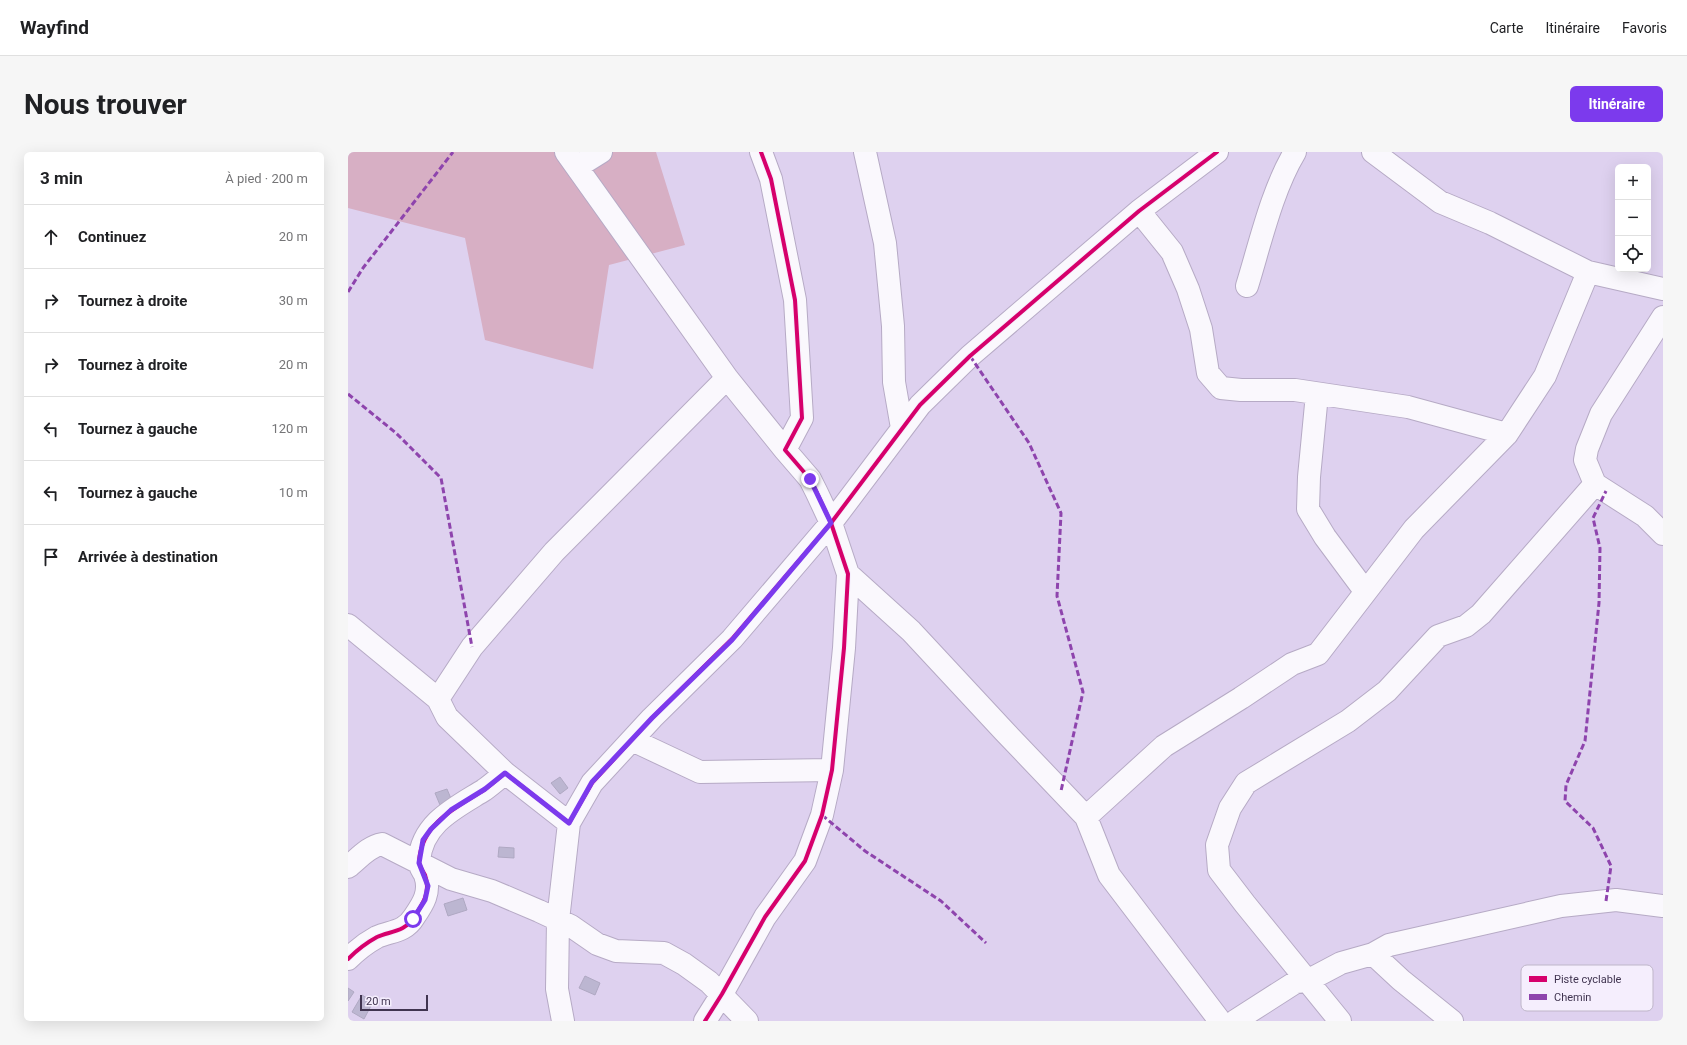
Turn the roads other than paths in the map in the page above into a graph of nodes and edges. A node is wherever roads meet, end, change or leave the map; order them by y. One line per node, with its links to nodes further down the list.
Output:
1 (601, 152): 7 (street)
2 (761, 152): 17 (street)
3 (865, 152): 15 (street)
4 (1217, 152): 8 (street)
5 (1295, 152): 10 (street)
6 (1373, 152): 9 (street)
7 (571, 160): 13 (street)
8 (1139, 211): 14 (street); 15 (street)
9 (1588, 272): 11 (street); 16 (street)
10 (1247, 286)
11 (1663, 289)
12 (1661, 325): 18 (street)
13 (727, 378): 17 (street); 24 (street)
14 (1317, 394): 16 (street); 22 (street)
15 (902, 428): 19 (street)
16 (1507, 434): 22 (street)
17 (785, 450): 19 (street)
18 (1595, 484): 20 (street); 36 (street)
19 (831, 523): 21 (street); 25 (street)
20 (1663, 534)
21 (848, 574): 26 (street); 28 (street)
22 (1365, 591): 28 (street)
23 (348, 625): 24 (street)
24 (438, 700): 27 (street)
25 (632, 740): 26 (street); 29 (street)
26 (832, 770): 37 (street)
27 (505, 773): 29 (street); 30 (street)
28 (1086, 817): 41 (street)
29 (569, 823): 33 (street)
30 (419, 863): 31 (street); 33 (street); 35 (street)
31 (348, 867)
32 (1663, 906): 34 (street)
33 (558, 920): 37 (street); 38 (street)
34 (1374, 954): 36 (street); 44 (street)
35 (348, 959)
36 (1307, 980): 42 (street); 43 (street)
37 (722, 994): 39 (street); 40 (street)
38 (563, 1021)
39 (705, 1021)
40 (747, 1021)
41 (1220, 1021)
42 (1235, 1021)
43 (1340, 1021)
44 (1452, 1021)

